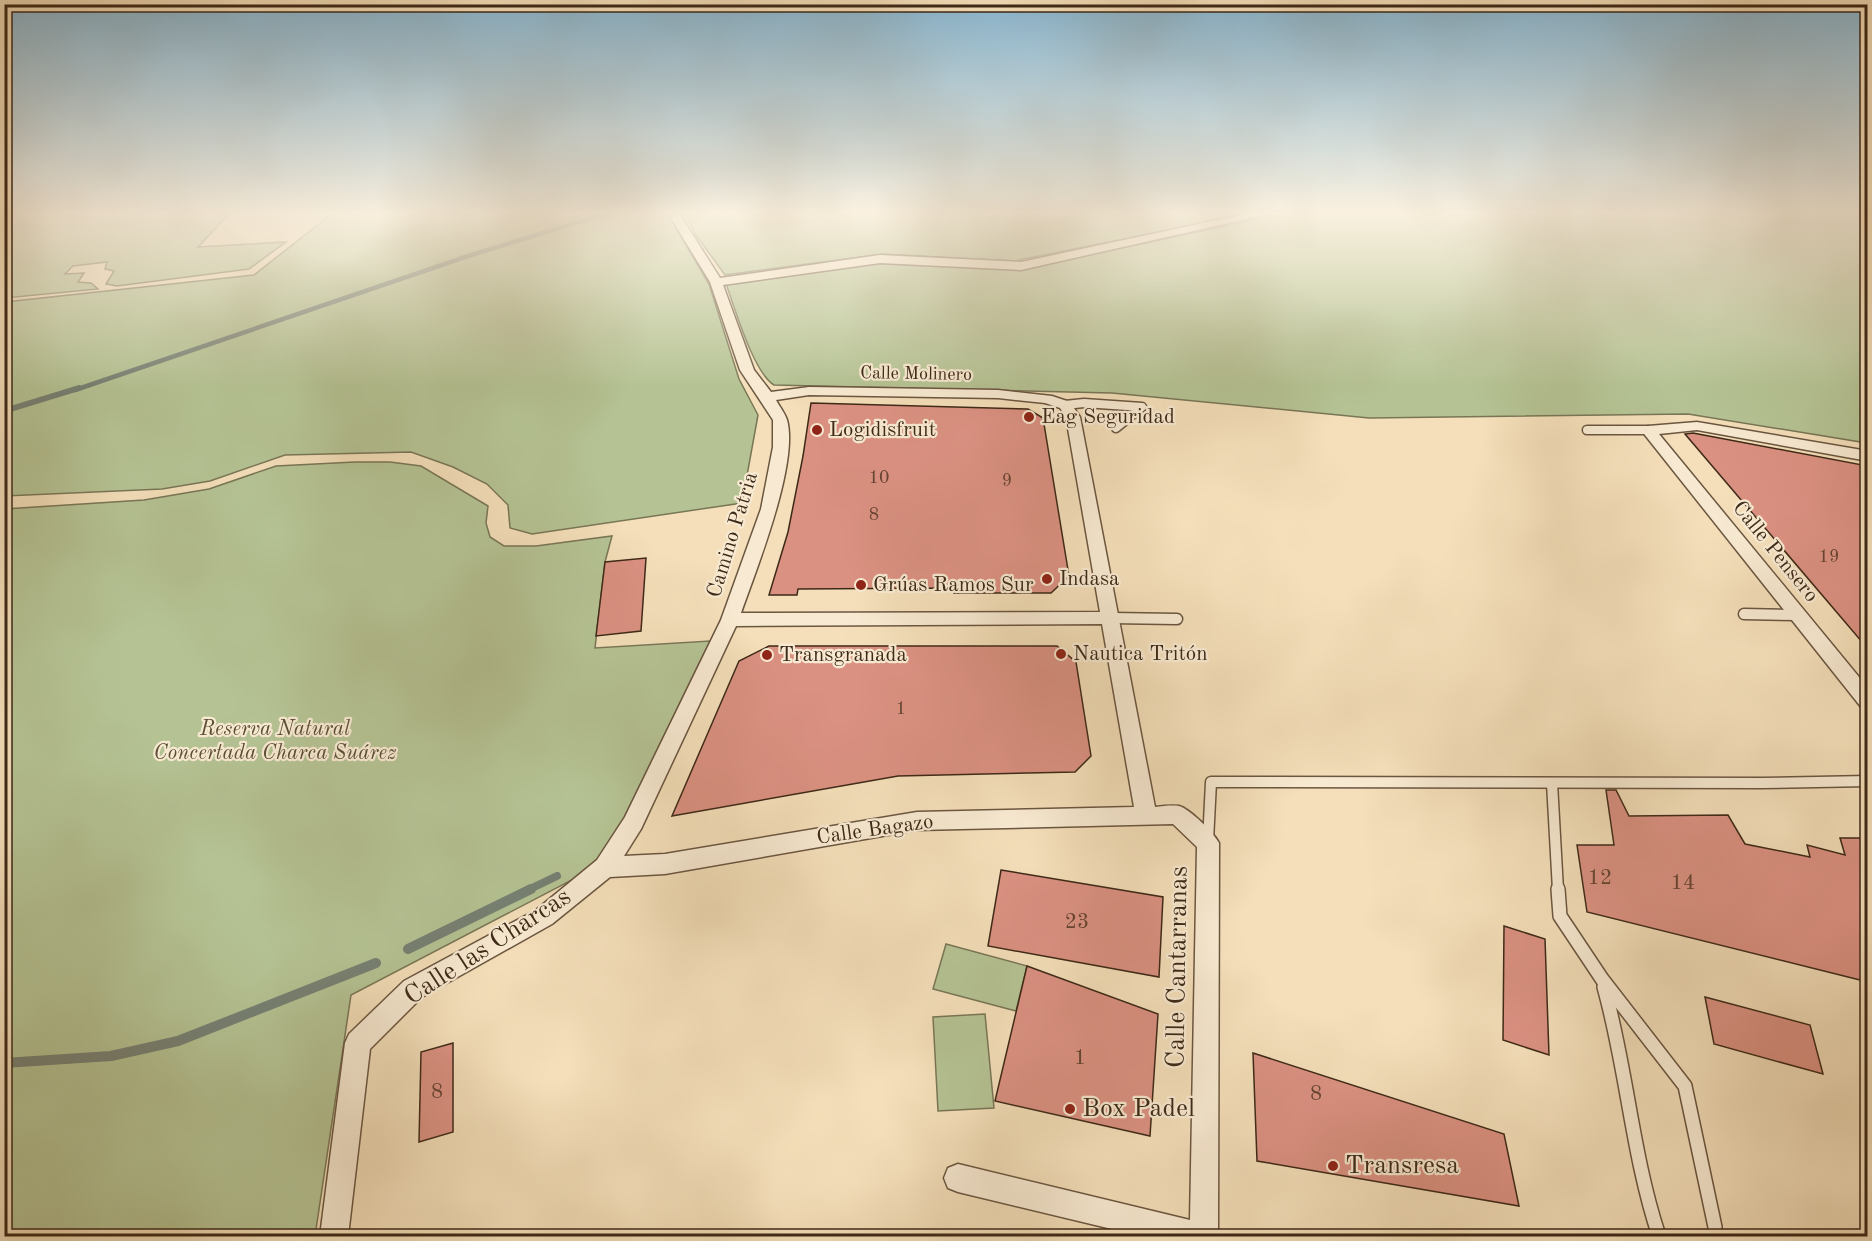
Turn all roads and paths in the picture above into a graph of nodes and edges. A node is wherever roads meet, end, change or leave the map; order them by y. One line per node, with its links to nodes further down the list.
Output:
1 (709, 271): 3 (street, Camino Patria)
2 (795, 271): 3 (street)
3 (716, 282): 4 (street, Camino Patria)
4 (767, 397): 5 (street, Calle Molinero); 14 (street, Camino Patria)
5 (1065, 405): 6 (lane); 12 (street)
6 (1116, 428)
7 (1587, 430): 8 (lane)
8 (1648, 430): 9 (street); 11 (street, Calle Pensero)
9 (1868, 456)
10 (1744, 615): 11 (lane)
11 (1797, 615): 15 (street, Calle Pensero)
12 (1110, 618): 13 (lane); 14 (street); 18 (street)
13 (1177, 619)
14 (730, 621): 20 (street, Camino Patria)
15 (1868, 702)
16 (1868, 781): 17 (lane)
17 (1552, 783): 19 (lane); 21 (lane)
18 (1146, 817): 19 (street, Calle Cantarranas); 20 (street, Calle Bagazo)
19 (1208, 843): 25 (street, Calle Cantarranas)
20 (605, 867): 23 (street, Calle las Charcas)
21 (1602, 979): 26 (lane); 27 (lane)
22 (958, 1178): 24 (street)
23 (334, 1236)
24 (1196, 1236)
25 (1204, 1236)
26 (1659, 1236)
27 (1714, 1236)

